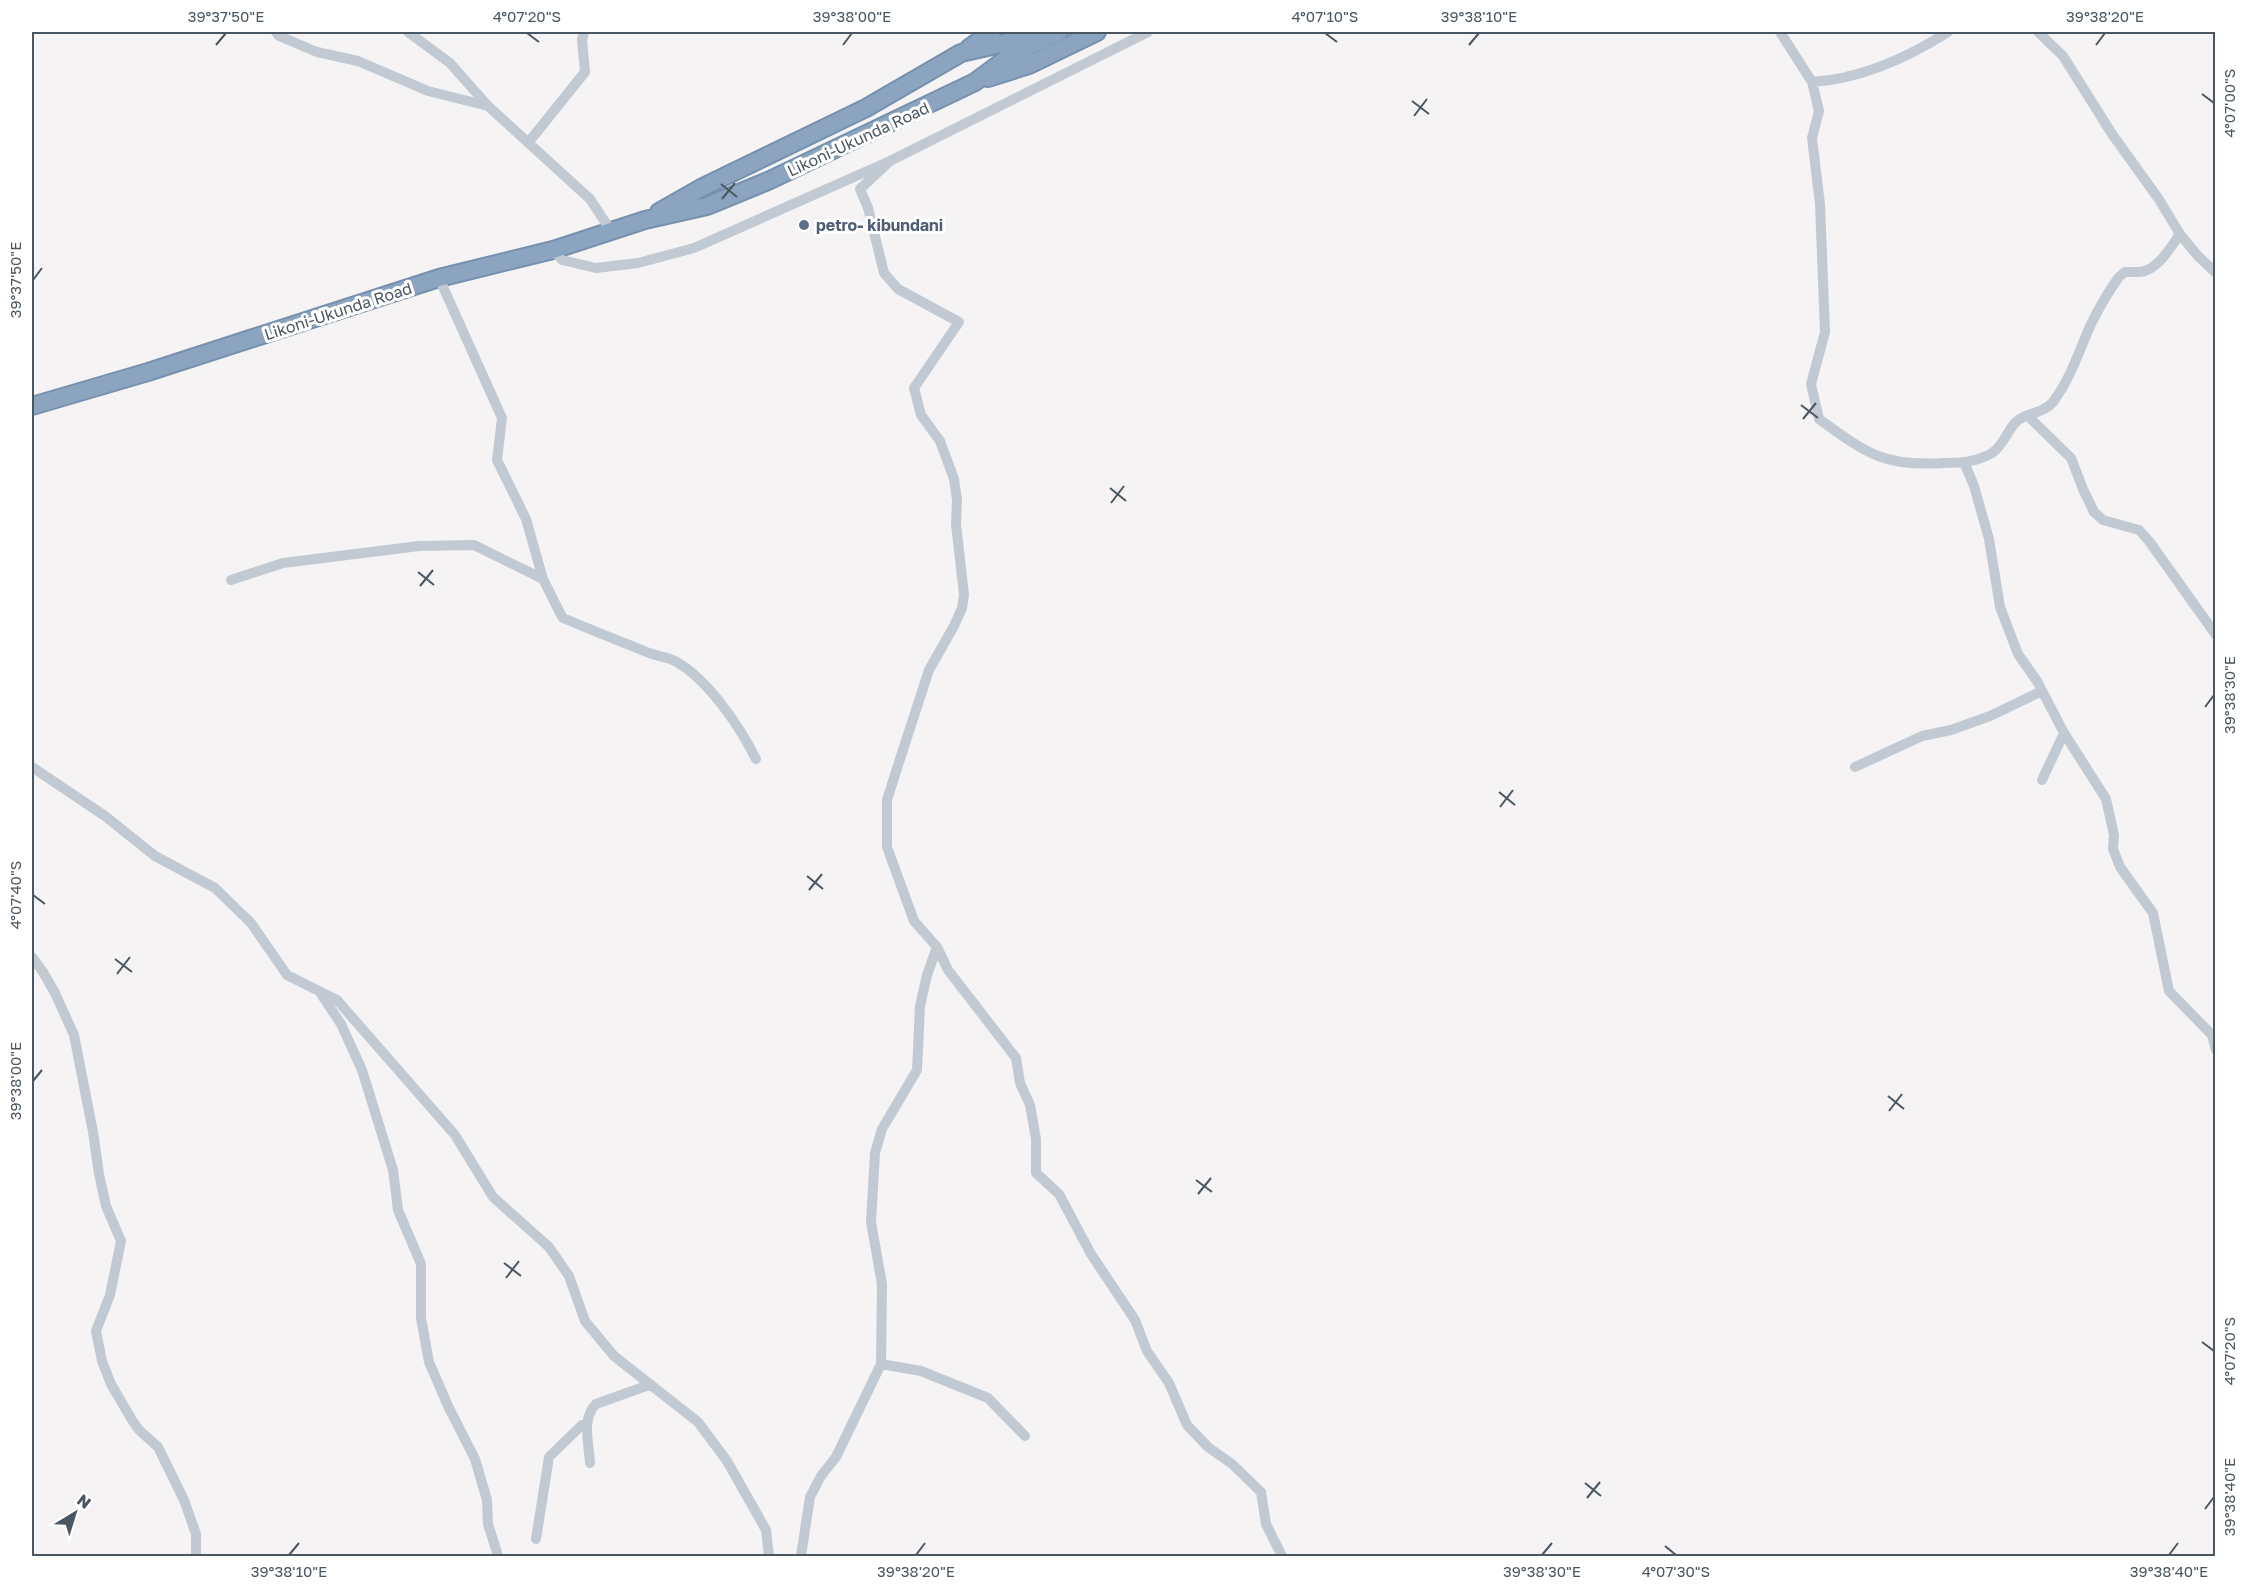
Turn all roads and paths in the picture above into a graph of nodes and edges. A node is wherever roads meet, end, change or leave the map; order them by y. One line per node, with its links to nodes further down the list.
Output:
1 (276, 32): 16 (street)
2 (408, 32): 16 (street)
3 (584, 32): 17 (street)
4 (992, 32): 13 (highway)
5 (1028, 32): 12 (highway, Likoni-Ukunda Road)
6 (1059, 32): 12 (highway, Likoni-Ukunda Road)
7 (1097, 32): 14 (highway)
8 (1148, 32): 18 (street)
9 (1780, 32): 15 (street)
10 (1948, 32): 15 (street)
11 (2038, 32): 21 (street)
12 (1007, 50): 13 (highway, Likoni-Ukunda Road); 14 (highway, Likoni-Ukunda Road)
13 (961, 53): 19 (highway, Likoni-Ukunda Road)
14 (975, 82): 19 (highway, Likoni-Ukunda Road)
15 (1812, 82): 27 (street)
16 (488, 106): 17 (street)
17 (528, 143): 20 (street)
18 (890, 161): 22 (street); 37 (street)
19 (645, 220): 20 (highway, Likoni-Ukunda Road)
20 (611, 231): 22 (highway, Likoni-Ukunda Road)
21 (2180, 234): 23 (street); 26 (street)
22 (553, 250): 24 (highway, Likoni-Ukunda Road)
23 (2216, 273)
24 (439, 278): 25 (highway, Likoni-Ukunda Road); 28 (street)
25 (32, 406)
26 (2028, 416): 27 (street); 30 (street)
27 (1964, 462): 31 (street)
28 (543, 579): 29 (street); 33 (street)
29 (231, 580)
30 (2216, 635)
31 (2042, 691): 32 (street); 35 (street)
32 (2064, 733): 36 (street); 40 (street)
33 (756, 759)
34 (32, 767): 39 (street)
35 (1855, 767)
36 (2042, 780)
37 (937, 947): 41 (street); 51 (street)
38 (32, 957): 47 (street)
39 (319, 991): 42 (street); 48 (street)
40 (2216, 1050)
41 (881, 1364): 44 (street); 50 (street)
42 (649, 1385): 43 (street); 49 (street)
43 (586, 1425): 45 (street); 46 (street)
44 (1025, 1437)
45 (590, 1463)
46 (536, 1539)
47 (196, 1557)
48 (498, 1557)
49 (769, 1557)
50 (801, 1557)
51 (1282, 1557)

